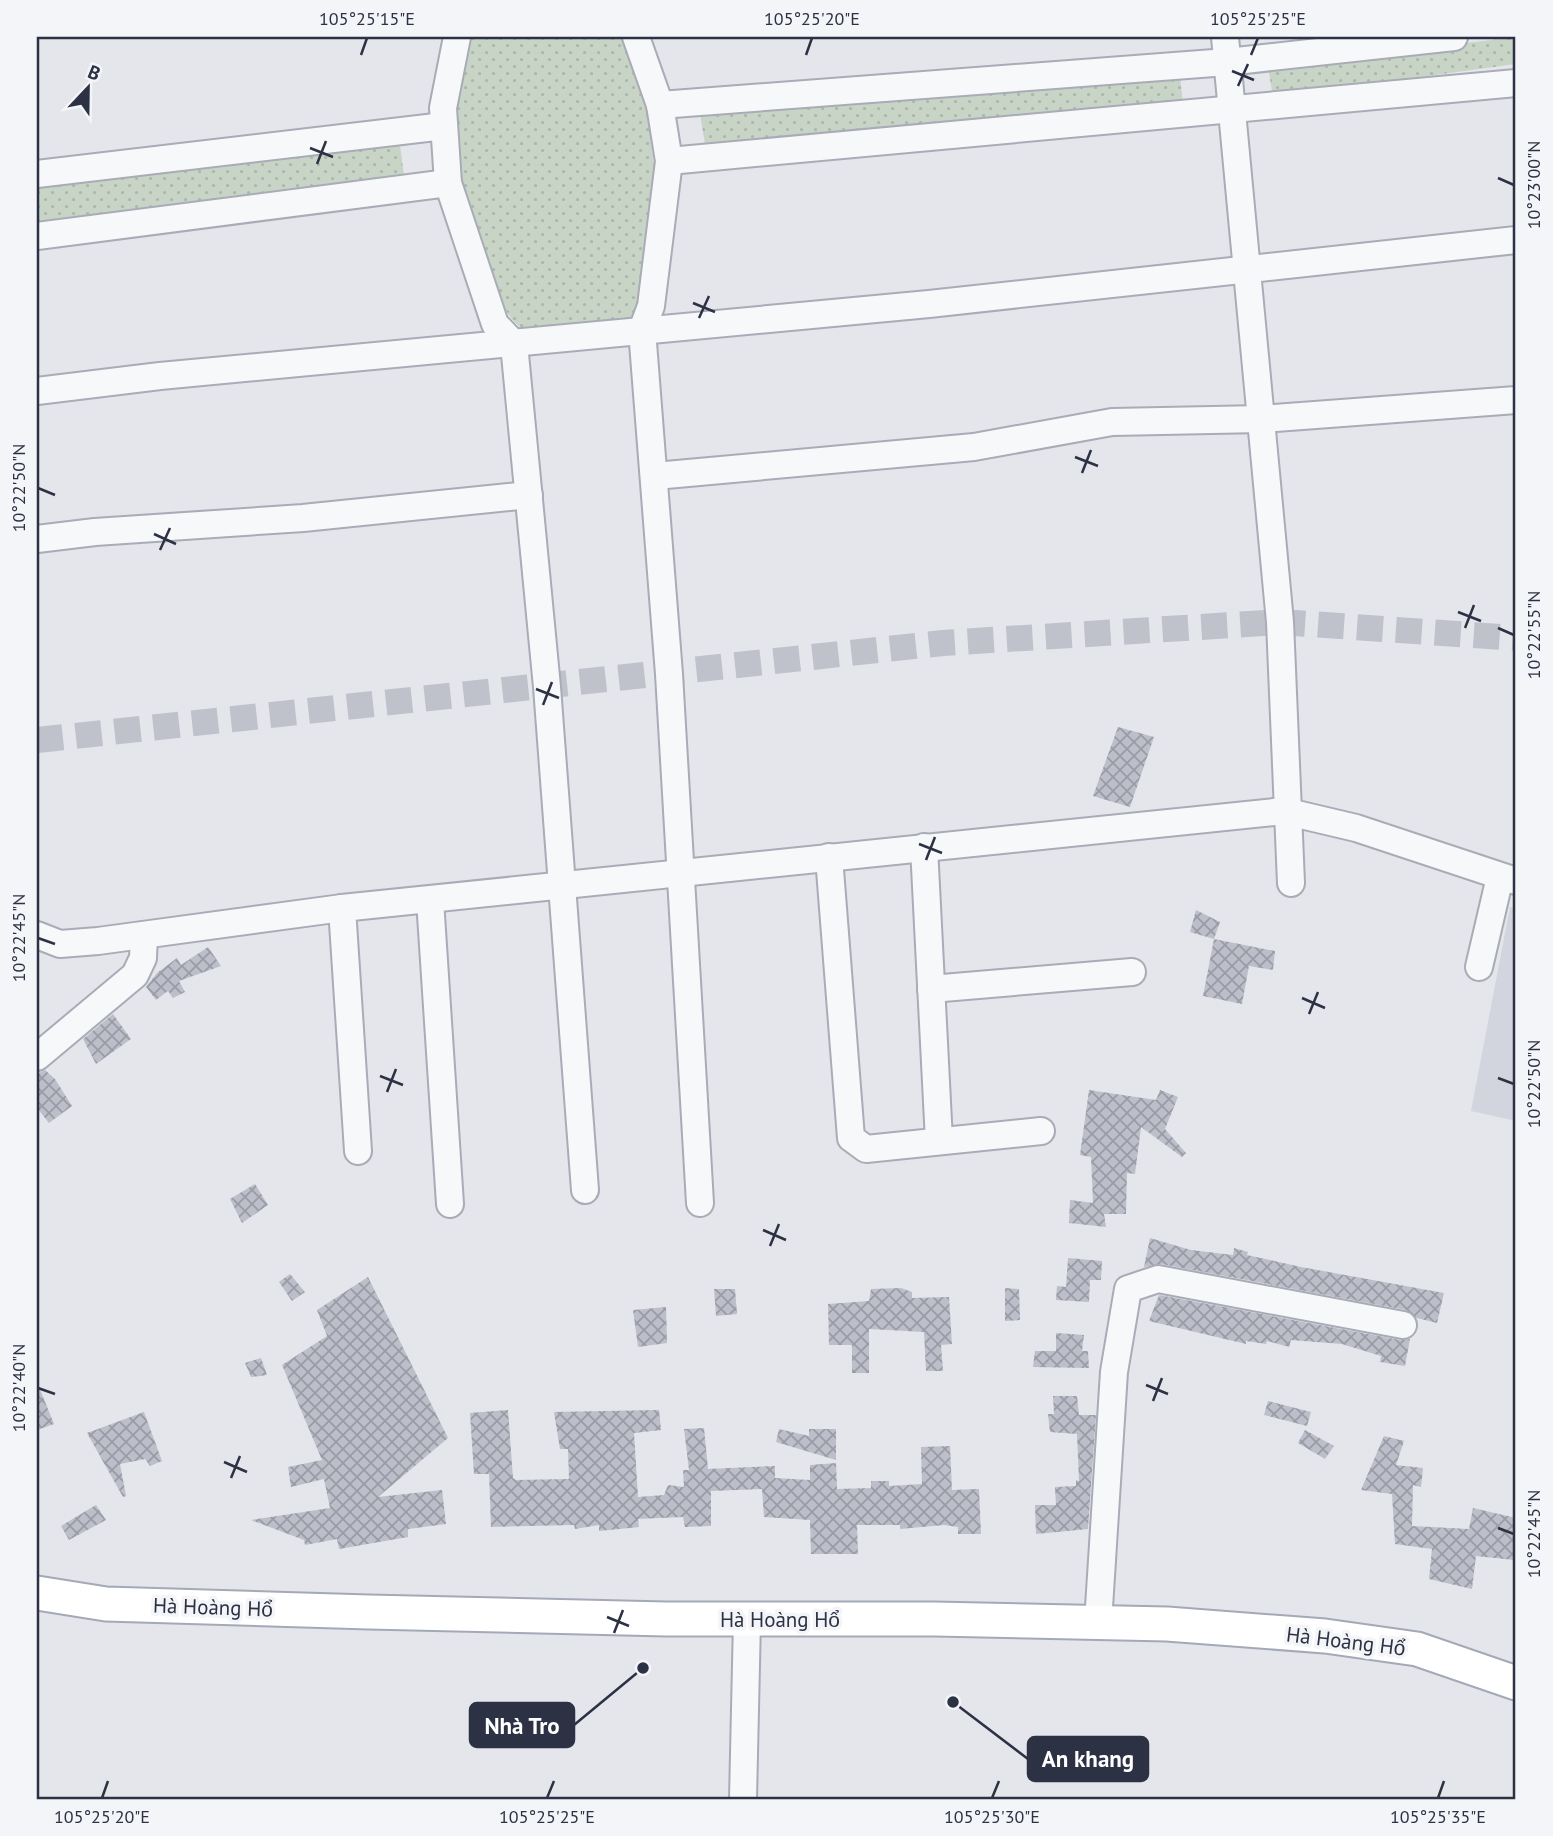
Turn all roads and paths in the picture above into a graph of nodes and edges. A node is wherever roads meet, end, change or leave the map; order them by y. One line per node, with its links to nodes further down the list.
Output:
1 (457, 37): 8 (street)
2 (636, 37): 6 (street)
3 (1454, 37): 4 (street)
4 (1226, 50): 6 (street); 7 (street)
5 (1516, 83): 7 (street)
6 (660, 105): 9 (street)
7 (1234, 110): 9 (street); 14 (street)
8 (444, 126): 10 (street); 11 (street)
9 (668, 161): 15 (street)
10 (37, 174)
11 (448, 183): 12 (street); 16 (street)
12 (37, 236)
13 (1516, 240): 14 (street)
14 (1248, 270): 15 (street); 19 (street)
15 (642, 330): 16 (street); 20 (street)
16 (514, 344): 17 (street); 21 (street)
17 (37, 391)
18 (1516, 400): 19 (street)
19 (1262, 419): 20 (street); 23 (street)
20 (655, 476): 26 (street)
21 (529, 495): 22 (street); 29 (street)
22 (37, 539)
23 (1287, 811): 24 (street); 27 (street); 28 (street)
24 (924, 848): 25 (street); 36 (street)
25 (829, 857): 26 (street); 39 (street)
26 (681, 872): 29 (street); 42 (street)
27 (1508, 879): 34 (street)
28 (1291, 883)
29 (562, 884): 30 (street); 41 (street)
30 (430, 900): 31 (street); 43 (street)
31 (342, 908): 33 (street); 40 (street)
32 (37, 935): 33 (street)
33 (144, 935): 37 (street)
34 (1479, 967)
35 (1132, 972): 36 (street)
36 (932, 989): 39 (street)
37 (37, 1057)
38 (1041, 1131): 39 (street)
39 (939, 1141)
40 (358, 1151)
41 (586, 1190)
42 (700, 1203)
43 (450, 1204)
44 (1403, 1325): 46 (street)
45 (37, 1594): 47 (main road, Hà Hoàng Hổ)
46 (1099, 1610): 47 (main road, Hà Hoàng Hổ); 48 (main road, Hà Hoàng Hổ)
47 (747, 1620): 49 (street)
48 (1516, 1683)
49 (743, 1799)

